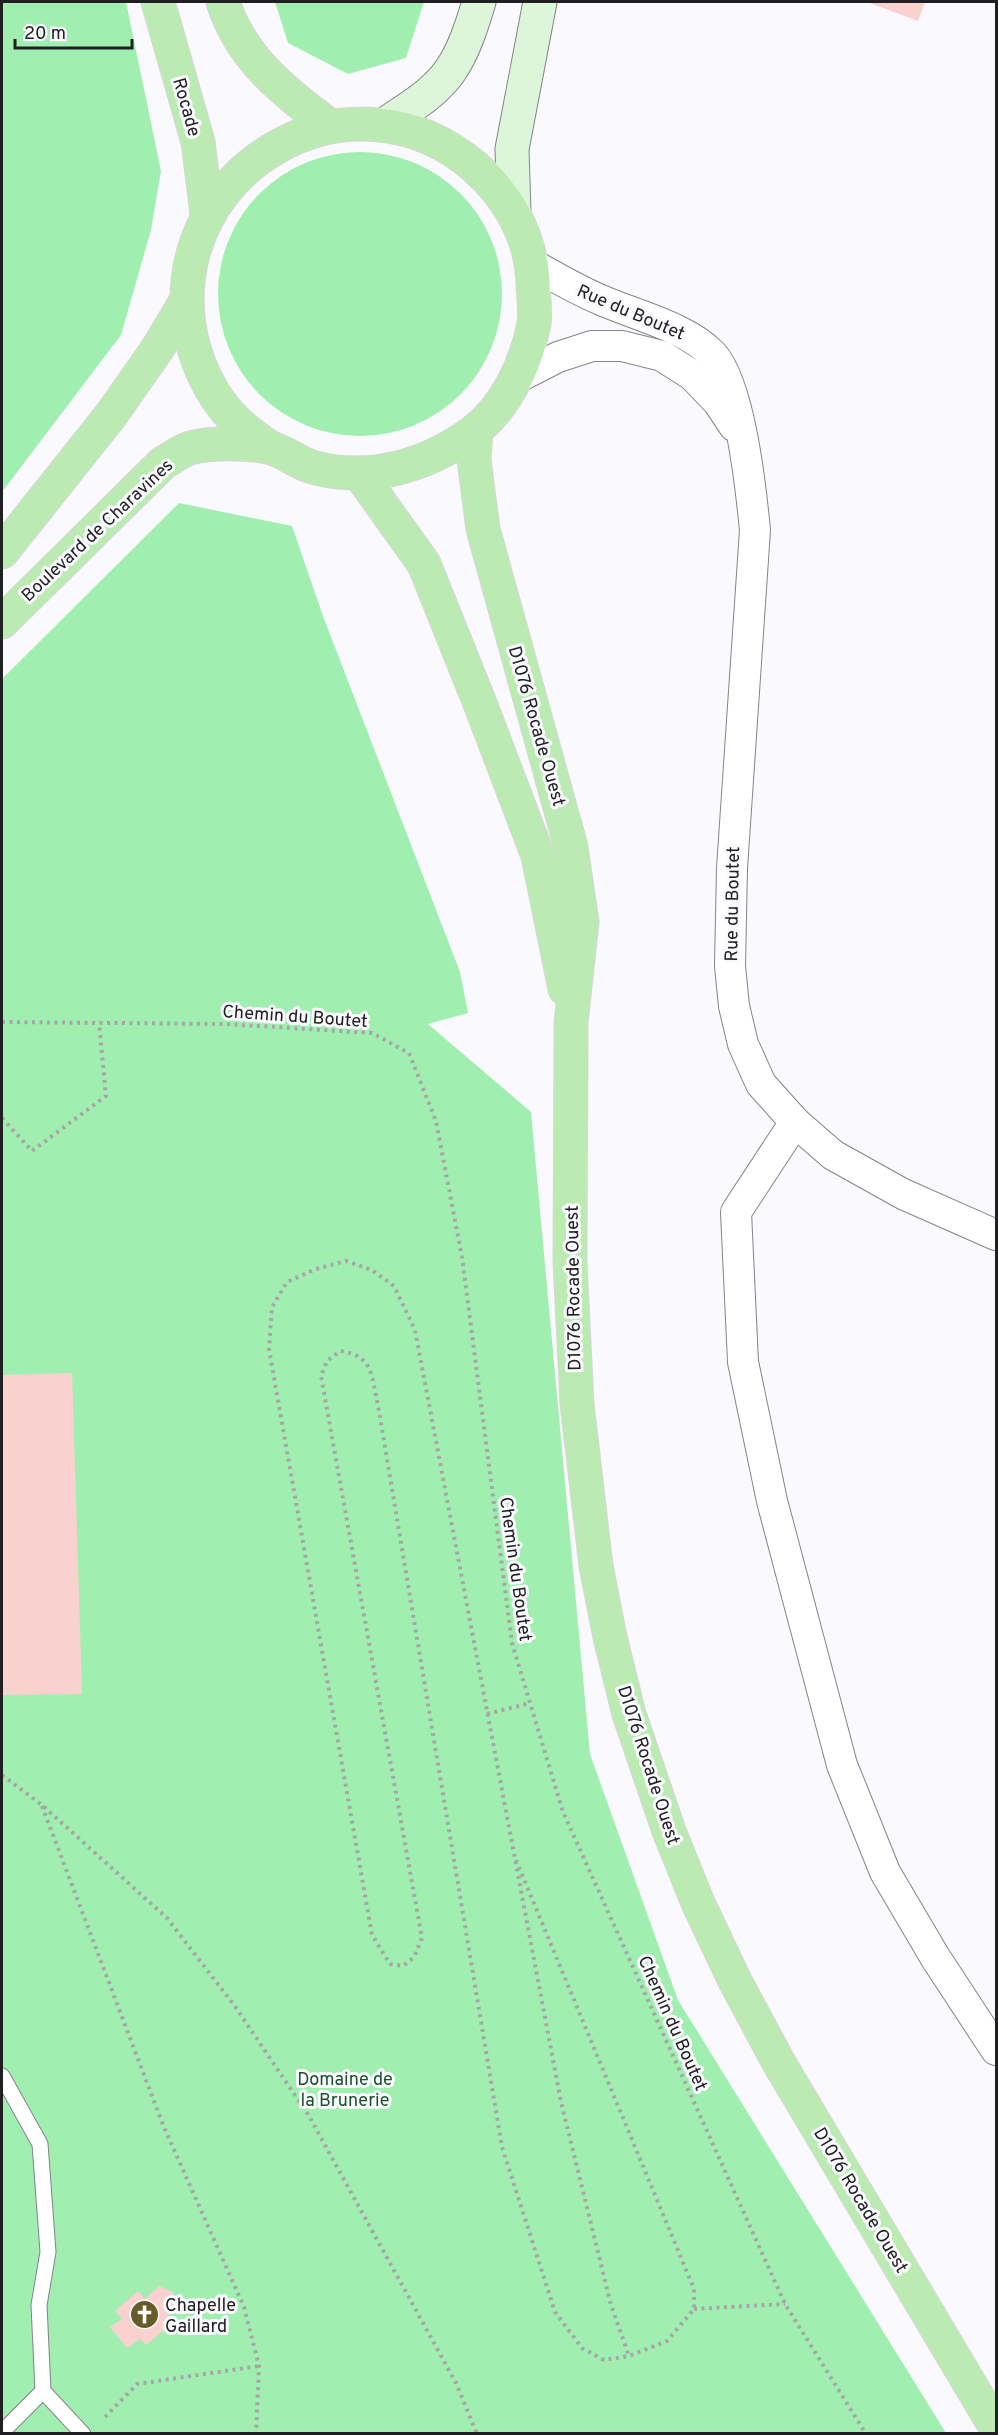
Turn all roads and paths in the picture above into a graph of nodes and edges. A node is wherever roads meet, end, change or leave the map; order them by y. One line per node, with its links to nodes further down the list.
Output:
1 (158, 2): 8 (main road, Rocade)
2 (223, 2): 6 (main road)
3 (479, 2): 5 (main road)
4 (540, 2): 7 (main road, Boulevard de Charavines)
5 (384, 125): 6 (main road, Boulevard de Charavines); 7 (main road, Boulevard de Charavines)
6 (330, 126): 8 (main road, Boulevard de Charavines)
7 (513, 212): 9 (main road, Boulevard de Charavines)
8 (207, 214): 10 (main road, Boulevard de Charavines)
9 (532, 264): 11 (main road, Boulevard de Charavines); 13 (street, Rue du Boutet)
10 (186, 301): 14 (main road, Boulevard de Charavines); 16 (main road, Boulevard de Charavines)
11 (517, 378): 12 (main road, Boulevard de Charavines); 13 (street, Rue du Boutet)
12 (476, 430): 15 (main road, Boulevard de Charavines); 20 (main road, D1076 Rocade Ouest)
13 (742, 438): 22 (street, Rue du Boutet)
14 (269, 447): 15 (main road, Boulevard de Charavines); 17 (main road, Boulevard de Charavines)
15 (358, 473): 20 (main road, D1076 Rocade Ouest)
16 (2, 552)
17 (2, 622)
18 (2, 1022): 19 (path, Chemin du Boutet)
19 (99, 1023): 21 (path); 24 (path, Chemin du Boutet)
20 (571, 1023): 37 (main road, D1076 Rocade Ouest)
21 (2, 1118)
22 (795, 1122): 23 (street, Rue du Boutet); 29 (street)
23 (996, 1235)
24 (530, 1703): 25 (path); 31 (path, Chemin du Boutet)
25 (487, 1714): 28 (path); 33 (path)
26 (2, 1775): 27 (path)
27 (42, 1805): 34 (path); 41 (path)
28 (516, 1860): 32 (path); 33 (path)
29 (996, 2050)
30 (2, 2076): 35 (lane)
31 (785, 2304): 32 (path); 42 (path, Chemin du Boutet)
32 (694, 2309): 33 (path)
33 (629, 2356)
34 (260, 2366): 36 (path); 40 (path)
35 (43, 2391): 38 (lane); 39 (lane)
36 (97, 2425)
37 (996, 2428)
38 (2, 2432)
39 (83, 2433)
40 (256, 2433)
41 (477, 2433)
42 (866, 2433)

